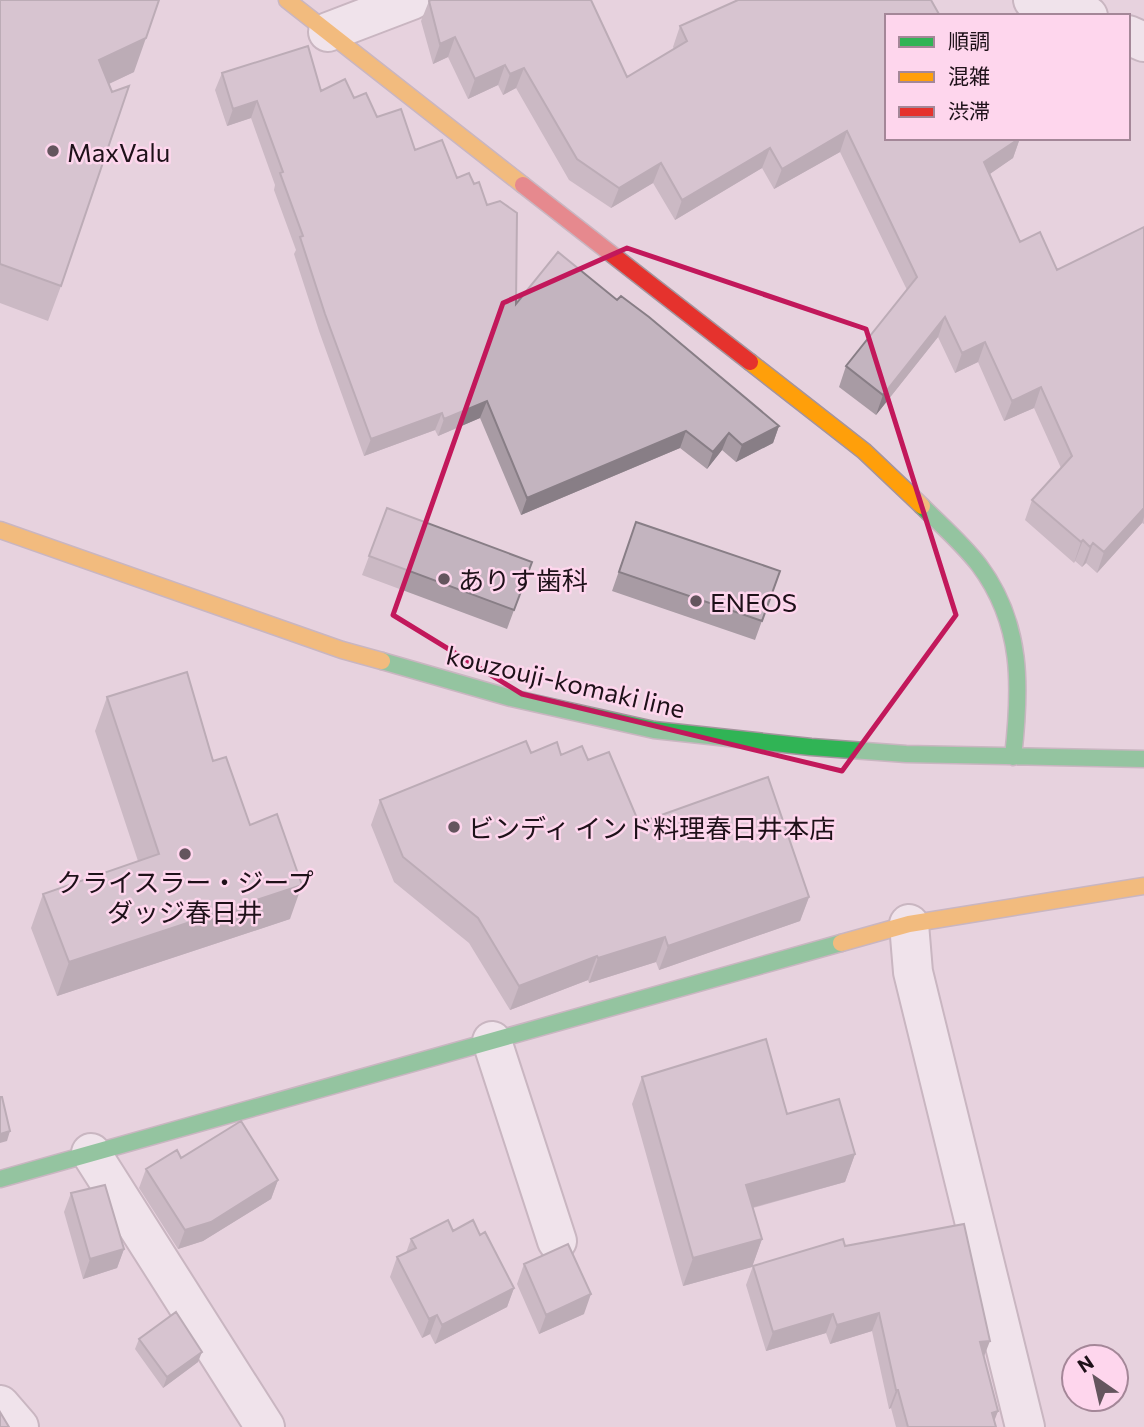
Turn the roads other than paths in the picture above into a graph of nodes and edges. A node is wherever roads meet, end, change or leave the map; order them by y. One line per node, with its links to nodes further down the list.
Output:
1 (287, 0): 5 (street)
2 (412, 0): 5 (street)
3 (1033, 0): 4 (street)
4 (1082, 9)
5 (328, 32): 7 (street)
6 (0, 530): 7 (street, kouzouji-komaki line)
7 (1013, 757): 8 (street, kouzouji-komaki line)
8 (1144, 759)
9 (1144, 886): 10 (street)
10 (909, 924): 11 (street); 18 (street)
11 (492, 1041): 12 (street); 14 (street)
12 (91, 1153): 13 (street); 17 (street)
13 (0, 1179)
14 (557, 1241)
15 (0, 1405): 16 (street)
16 (19, 1427)
17 (265, 1427)
18 (1026, 1427)

